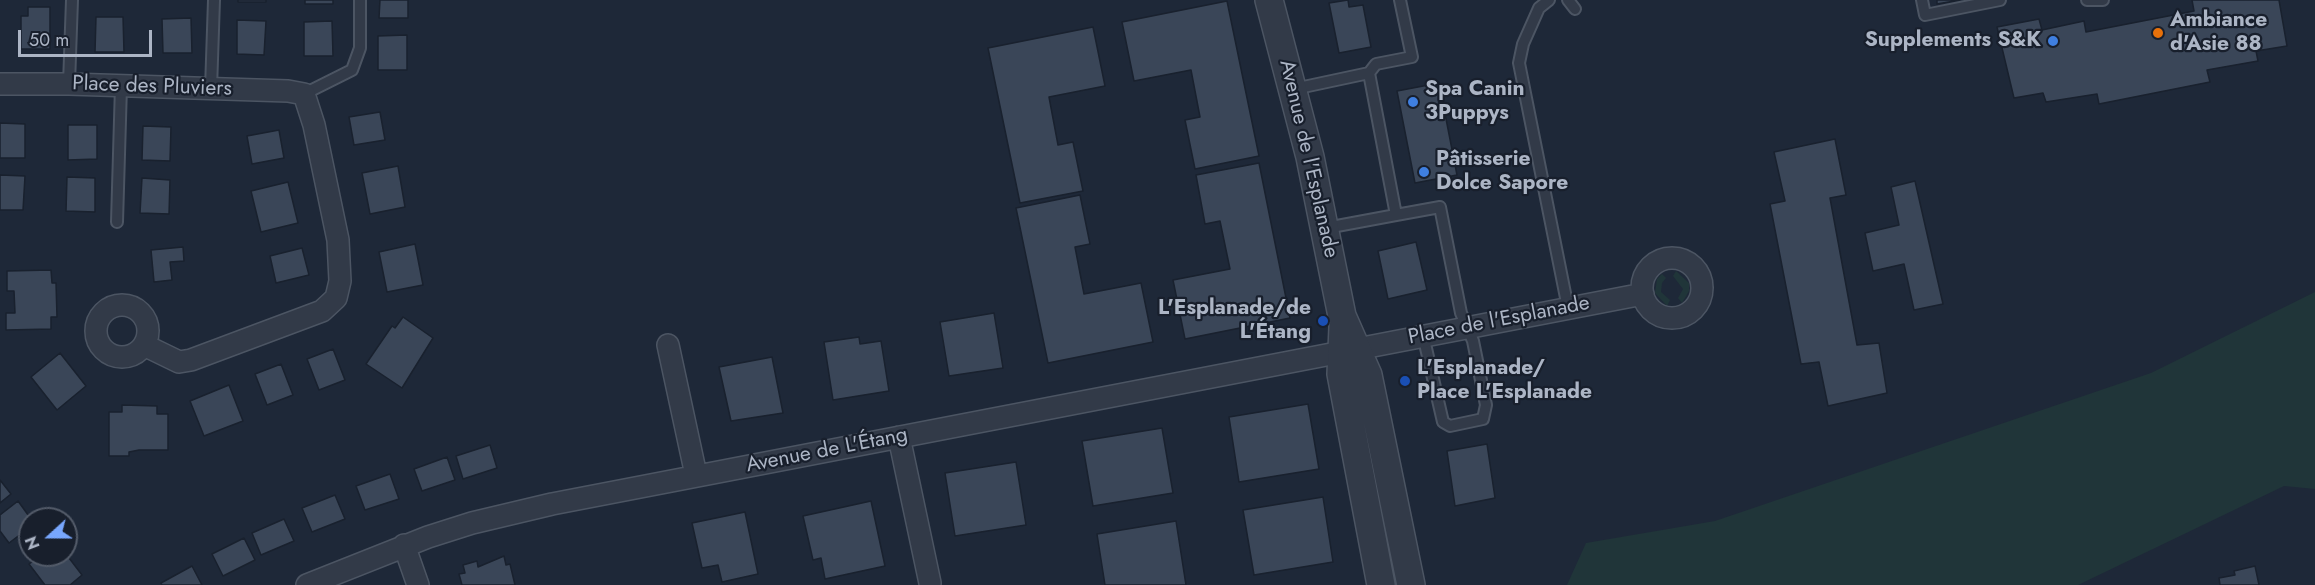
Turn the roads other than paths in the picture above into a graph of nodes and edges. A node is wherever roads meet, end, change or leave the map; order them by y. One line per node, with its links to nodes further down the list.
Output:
1 (72, 0): 15 (lane)
2 (214, 0): 17 (lane)
3 (360, 0): 19 (lane, Place des Pluviers)
4 (1269, 0): 18 (street, Avenue de l'Esplanade)
5 (1400, 0): 13 (lane)
6 (1549, 0): 24 (lane)
7 (1568, 0): 12 (lane)
8 (1922, 0): 9 (lane)
9 (2001, 0)
10 (2087, 0): 11 (lane)
11 (2103, 0)
12 (1575, 9)
13 (1369, 73): 18 (lane); 20 (lane)
14 (0, 84): 15 (street, Place des Pluviers)
15 (69, 84): 16 (street, Place des Pluviers)
16 (121, 86): 17 (street, Place des Pluviers); 21 (lane)
17 (211, 89): 19 (street, Place des Pluviers)
18 (1294, 89): 22 (street, Avenue de l'Esplanade)
19 (304, 94): 27 (street)
20 (1396, 215): 22 (lane); 25 (lane)
21 (117, 222)
22 (1326, 228): 29 (street, Avenue de l'Esplanade)
23 (1643, 294): 24 (street, Place de l'Esplanade)
24 (1568, 308): 25 (street, Place de l'Esplanade)
25 (1467, 327): 26 (street, Place de l'Esplanade); 26 (lane)
26 (1423, 335): 29 (street, Place de l'Esplanade)
27 (144, 345)
28 (668, 345): 31 (street)
29 (1349, 349): 30 (street, Avenue de L'Étang); 36 (street, Avenue de l'Esplanade); 37 (street, Avenue de l'Esplanade)
30 (899, 437): 31 (street, Avenue de L'Étang); 33 (street)
31 (696, 475): 32 (street, Avenue de L'Étang)
32 (404, 545): 34 (street, Avenue de L'Étang); 35 (street)
33 (930, 583)
34 (307, 585)
35 (418, 585)
36 (1381, 585)
37 (1411, 585)

